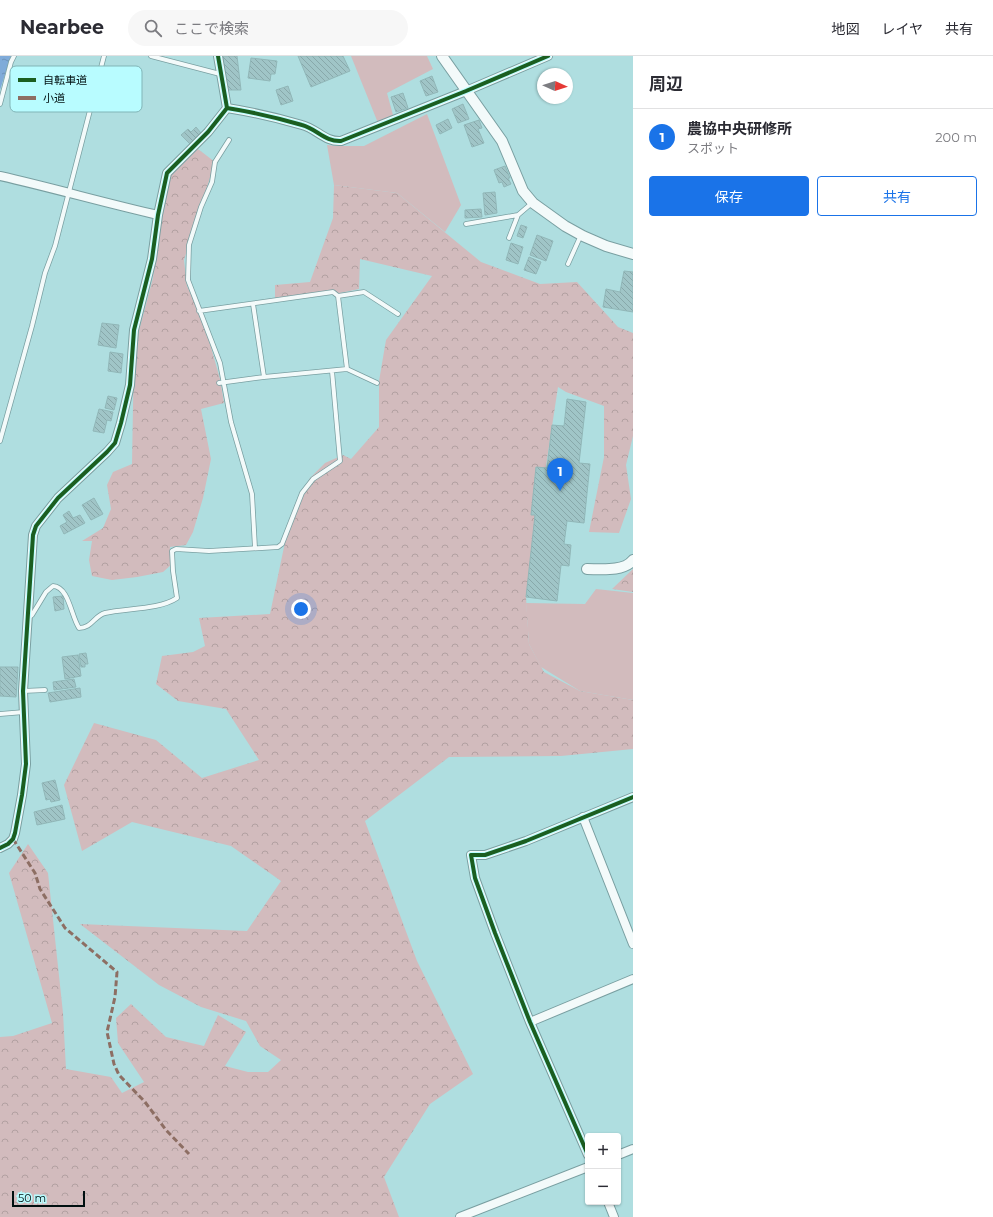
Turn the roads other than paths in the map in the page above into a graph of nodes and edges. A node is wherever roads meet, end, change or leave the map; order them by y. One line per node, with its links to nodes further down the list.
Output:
1 (14, 56): 10 (lane)
2 (104, 56): 7 (lane)
3 (150, 56): 8 (lane)
4 (218, 56): 8 (street)
5 (442, 56): 9 (street)
6 (548, 56): 9 (street)
7 (102, 66)
8 (220, 74): 11 (street)
9 (466, 91): 11 (street); 16 (street)
10 (0, 104)
11 (227, 108): 17 (street)
12 (90, 112): 15 (lane)
13 (229, 140): 26 (lane)
14 (0, 176): 15 (street)
15 (68, 192): 17 (street); 33 (lane)
16 (533, 203): 18 (lane); 20 (street)
17 (158, 215): 37 (street)
18 (518, 215): 19 (lane); 21 (lane)
19 (466, 224)
20 (581, 235): 22 (street); 23 (lane)
21 (509, 238)
22 (633, 254)
23 (568, 264)
24 (338, 296): 25 (lane); 27 (lane); 28 (lane)
25 (253, 304): 26 (lane); 30 (lane)
26 (199, 311): 31 (lane)
27 (398, 314)
28 (347, 369): 29 (lane); 32 (lane)
29 (332, 371): 30 (lane); 34 (lane)
30 (264, 377): 31 (lane)
31 (221, 383): 34 (lane)
32 (377, 383)
33 (0, 441)
34 (255, 548): 37 (lane)
35 (633, 560): 36 (street)
36 (587, 569)
37 (28, 617): 39 (street)
38 (45, 690): 39 (lane)
39 (23, 691): 40 (street)
40 (24, 712): 41 (lane); 44 (street)
41 (0, 714)
42 (633, 797): 43 (street)
43 (583, 817): 45 (street); 47 (street)
44 (0, 848)
45 (633, 944)
46 (633, 979): 47 (street)
47 (530, 1022): 48 (street)
48 (585, 1149)
49 (633, 1149): 50 (street)
50 (621, 1154)
51 (585, 1168): 53 (street)
52 (609, 1205): 54 (street)
53 (460, 1217)
54 (614, 1217)

